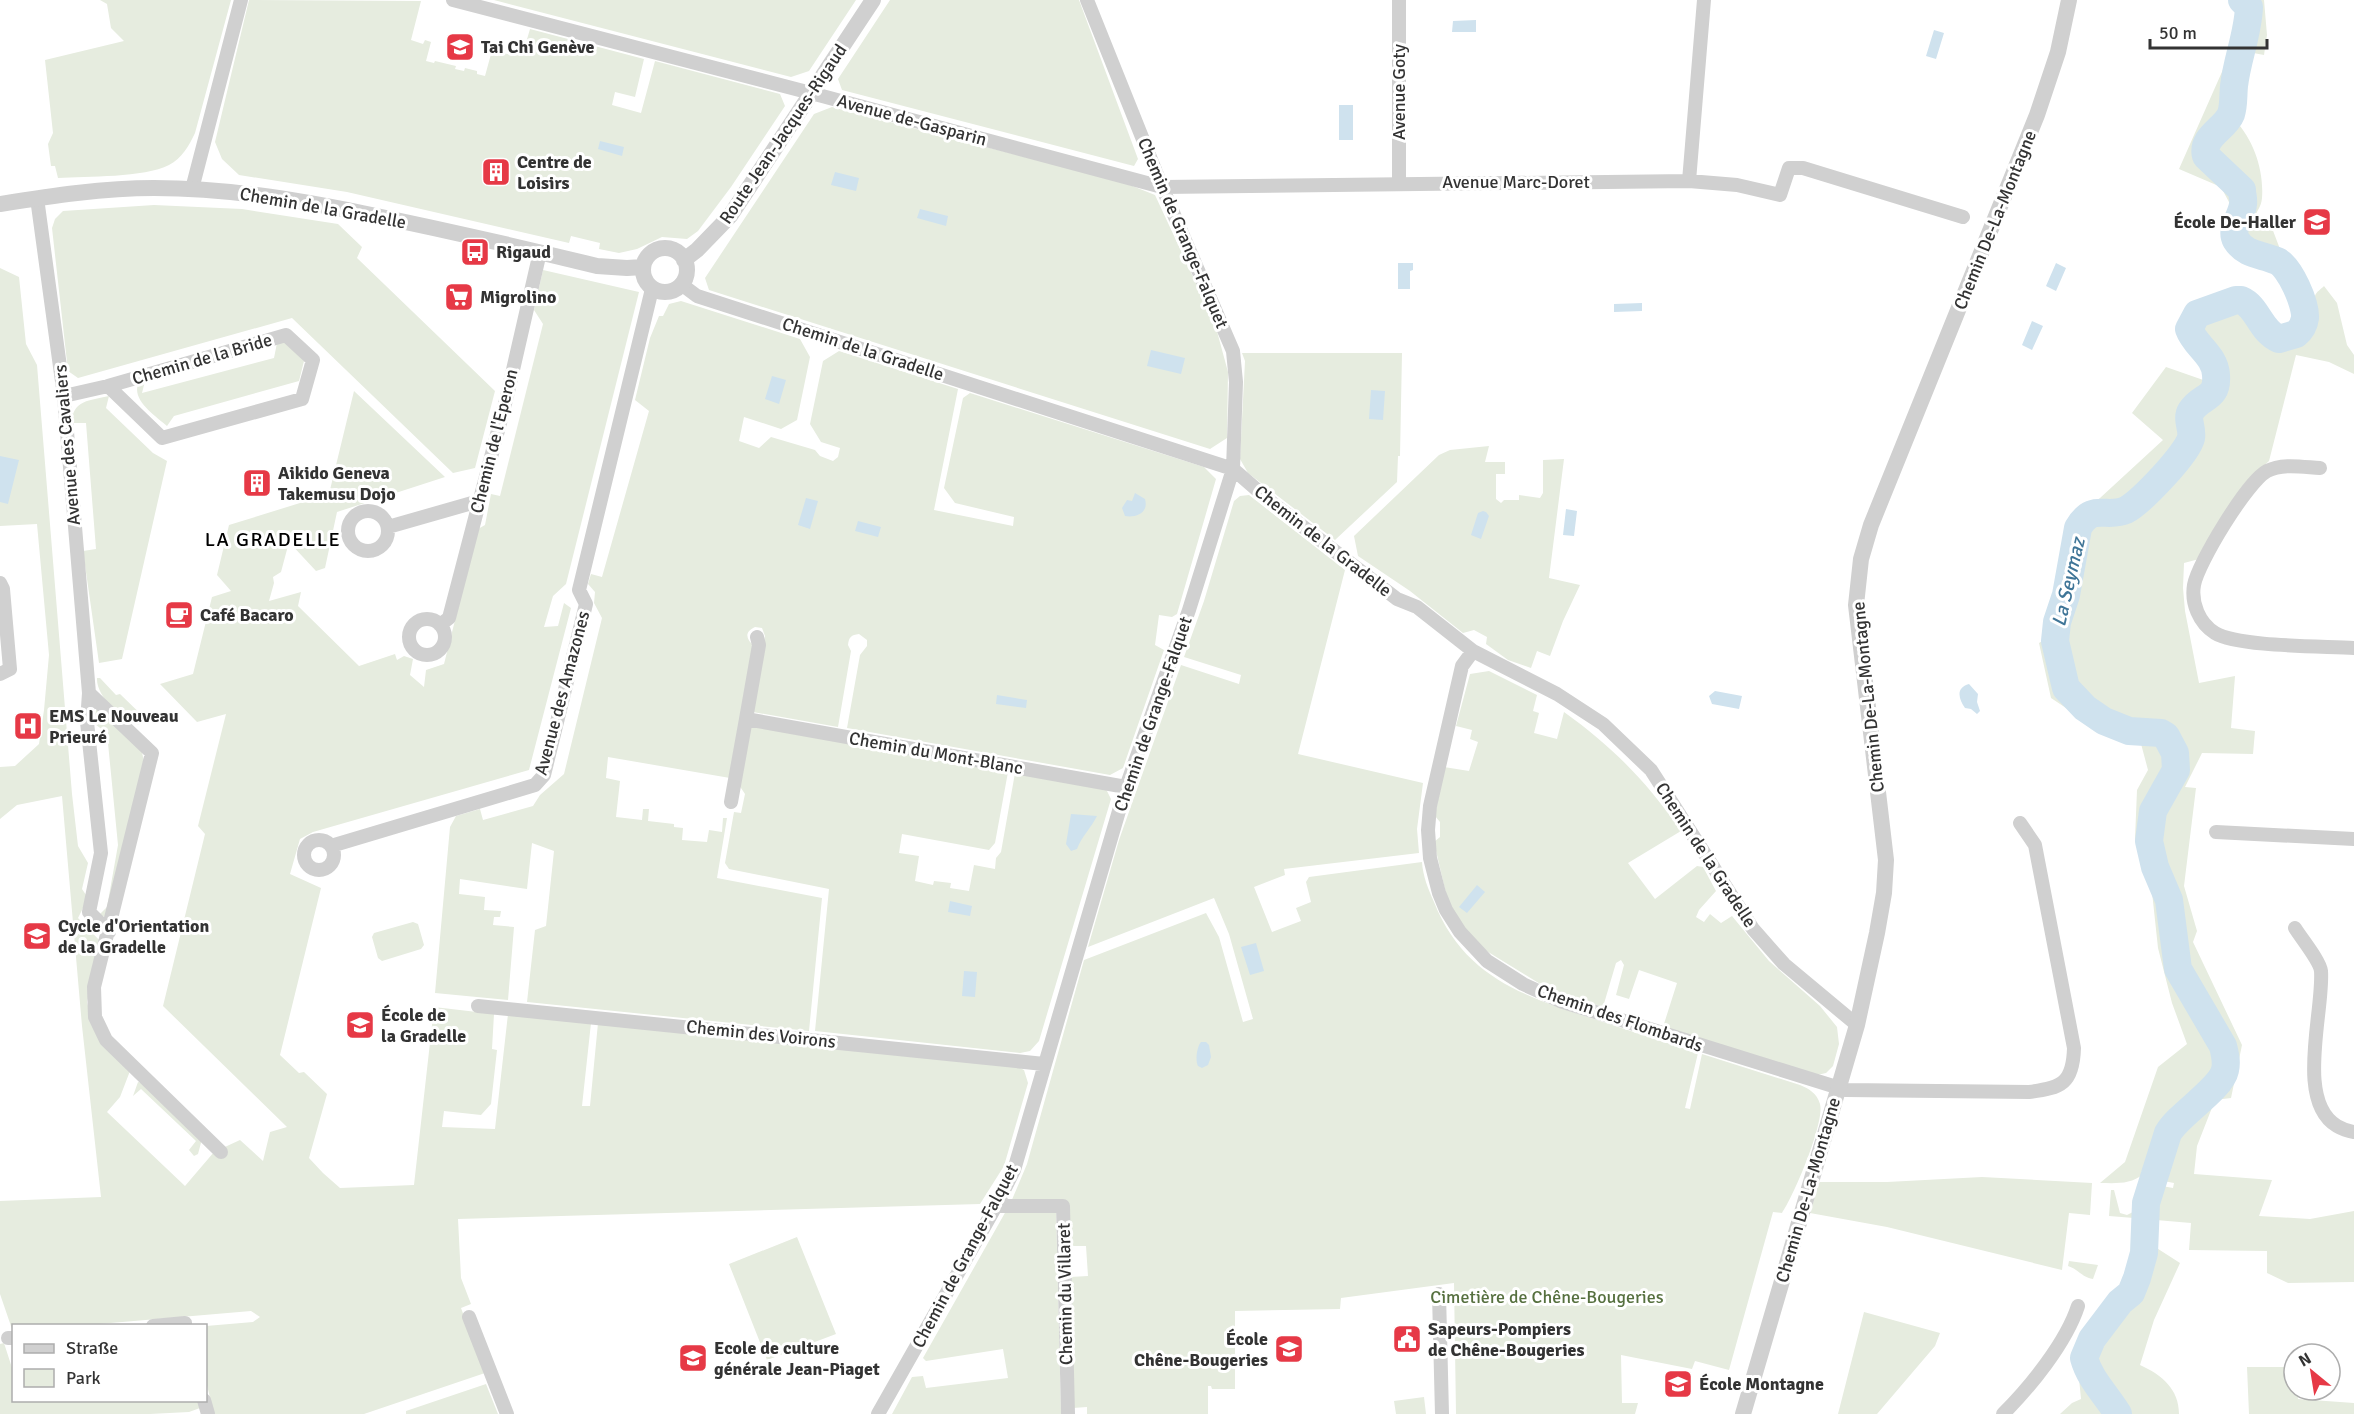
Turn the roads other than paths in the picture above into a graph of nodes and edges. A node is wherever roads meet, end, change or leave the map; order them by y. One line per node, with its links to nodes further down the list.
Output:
1 (241, 0): 12 (street)
2 (453, 0): 8 (street, Avenue de-Gasparin)
3 (873, 0): 8 (street, Route Jean-Jacques-Rigaud)
4 (1087, 0): 11 (street, Chemin de Grange-Falquet)
5 (1399, 0): 10 (street, Avenue Goty)
6 (1704, 0): 9 (street)
7 (2069, 0): 44 (street, Chemin De-La-Montagne)
8 (811, 93): 11 (street, Avenue de-Gasparin); 17 (street, Route Jean-Jacques-Rigaud)
9 (1689, 181): 10 (street, Avenue Marc-Doret); 15 (street, Avenue Marc-Doret)
10 (1399, 183): 11 (street, Avenue Marc-Doret)
11 (1162, 187): 24 (street, Chemin de Grange-Falquet)
12 (192, 189): 13 (street, Chemin de la Gradelle); 16 (street, Chemin de la Gradelle)
13 (37, 198): 14 (street, Chemin de la Gradelle); 22 (street, Avenue des Cavaliers)
14 (0, 204)
15 (1963, 217)
16 (540, 252): 18 (street, Chemin de la Gradelle); 25 (street, Chemin de l'Eperon)
17 (684, 260): 18 (street); 19 (street)
18 (643, 267): 20 (street)
19 (681, 284): 20 (street); 24 (street, Chemin de la Gradelle)
20 (652, 289): 40 (street, Avenue des Amazones)
21 (108, 386): 21 (street, Chemin de la Bride); 22 (street, Chemin de la Bride)
22 (64, 396): 33 (street, Avenue des Cavaliers)
23 (2320, 468): 30 (street)
24 (1233, 469): 31 (street, Chemin de la Gradelle); 35 (street, Chemin de Grange-Falquet)
25 (479, 501): 26 (street); 28 (street, Chemin de l'Eperon)
26 (388, 527)
27 (0, 583): 32 (street)
28 (440, 625)
29 (757, 637): 34 (street)
30 (2354, 648)
31 (1473, 651): 44 (street, Chemin de la Gradelle); 46 (street, Chemin des Flombards)
32 (0, 674)
33 (89, 693): 42 (street, Avenue des Cavaliers); 42 (street)
34 (746, 719): 35 (street, Chemin du Mont-Blanc); 36 (street)
35 (1126, 787): 45 (street, Chemin de Grange-Falquet)
36 (731, 802)
37 (2020, 823): 46 (street, Chemin des Flombards)
38 (2216, 832): 39 (street)
39 (2354, 839)
40 (331, 846)
41 (2295, 928): 47 (street)
42 (109, 932): 48 (street)
43 (478, 1006): 45 (street, Chemin des Voirons)
44 (1857, 1025): 46 (street, Chemin De-La-Montagne)
45 (1044, 1064): 49 (street, Chemin de Grange-Falquet)
46 (1838, 1088): 57 (street, Chemin De-La-Montagne)
47 (2354, 1132)
48 (221, 1152)
49 (996, 1206): 54 (street, Chemin de Grange-Falquet); 55 (street, Chemin du Villaret)
50 (1439, 1294): 56 (street)
51 (2078, 1306): 58 (street)
52 (469, 1317): 53 (street)
53 (507, 1414)
54 (878, 1414)
55 (1068, 1414)
56 (1443, 1414)
57 (1743, 1414)
58 (2002, 1414)

